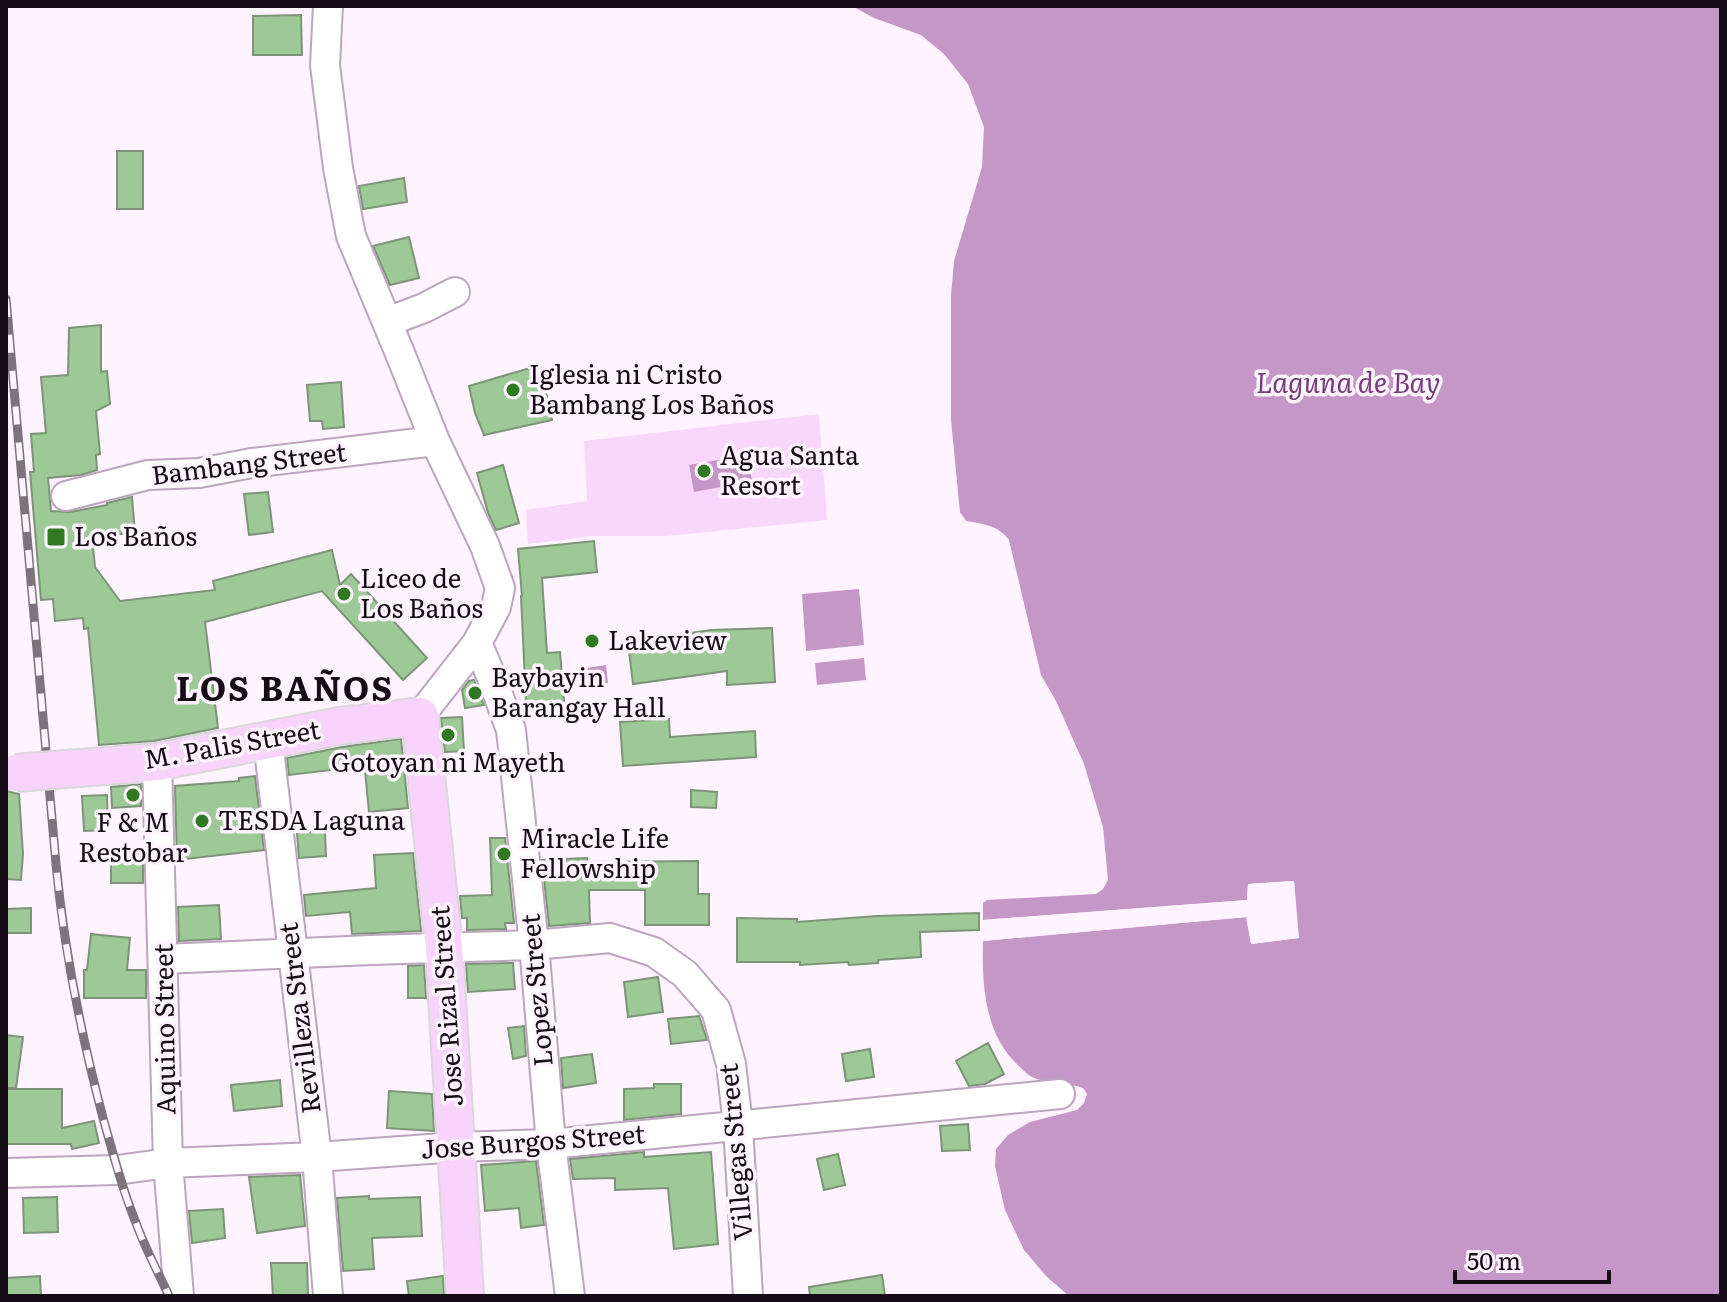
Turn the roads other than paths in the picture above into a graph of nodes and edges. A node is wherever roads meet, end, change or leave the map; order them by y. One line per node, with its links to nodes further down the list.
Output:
1 (328, 6): 3 (street)
2 (455, 292): 3 (street)
3 (387, 322): 4 (street)
4 (435, 441): 5 (street, Bambang Street); 6 (street)
5 (66, 496)
6 (477, 643): 7 (street); 11 (street, Lopez Street)
7 (420, 716): 8 (main road, M. Palis Street); 12 (main road, Jose Rizal Street)
8 (268, 741): 9 (main road, M. Palis Street); 13 (street, Revilleza Street)
9 (157, 762): 10 (main road, M. Palis Street, bridge); 14 (street, Aquino Street)
10 (11, 774)
11 (534, 945): 12 (street, Villegas Street); 16 (street, Villegas Street); 17 (street, Lopez Street)
12 (444, 948): 13 (street, Villegas Street); 18 (main road, Jose Rizal Street)
13 (293, 954): 14 (street, Villegas Street); 19 (street, Revilleza Street)
14 (163, 959): 20 (street, Aquino Street)
15 (1060, 1094): 16 (street, Jose Burgos Street)
16 (738, 1125): 17 (street, Jose Burgos Street); 26 (street, Villegas Street)
17 (551, 1144): 18 (street, Jose Burgos Street); 25 (street, Lopez Street)
18 (457, 1147): 19 (street, Jose Burgos Street); 24 (main road, Jose Rizal Street)
19 (317, 1157): 20 (street, Jose Burgos Street); 23 (street, Revilleza Street)
20 (168, 1163): 21 (street, Jose Burgos Street); 22 (street, Aquino Street)
21 (6, 1173)
22 (179, 1296)
23 (328, 1296)
24 (465, 1296)
25 (570, 1296)
26 (748, 1296)

